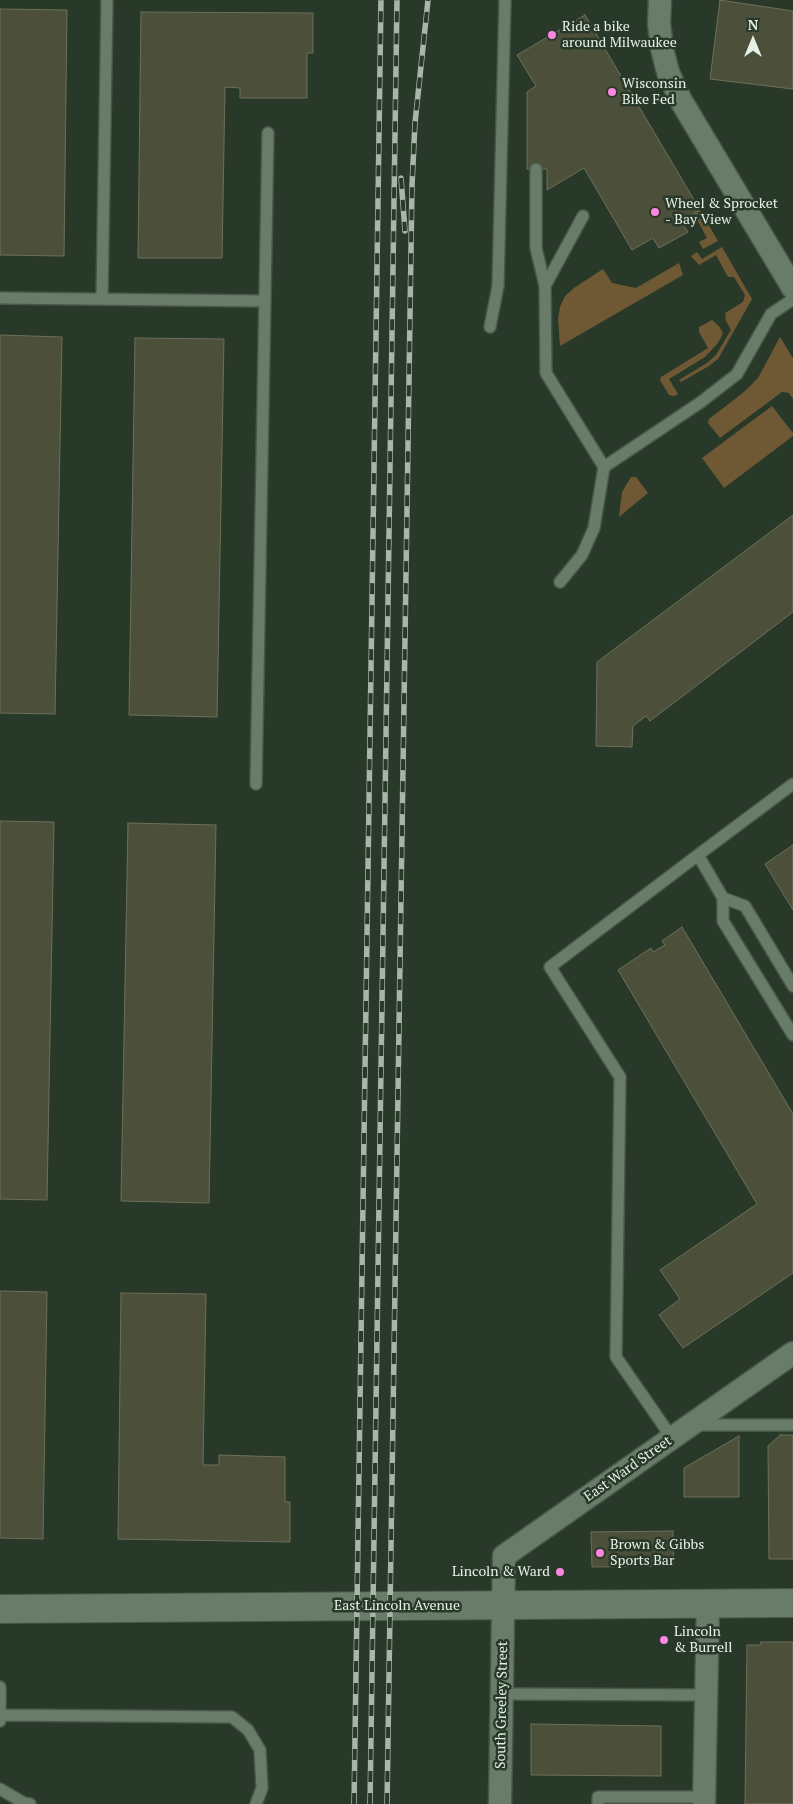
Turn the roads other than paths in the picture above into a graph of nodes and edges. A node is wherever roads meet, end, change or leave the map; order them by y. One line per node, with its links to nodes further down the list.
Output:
1 (107, 0): 10 (lane)
2 (505, 0): 13 (lane)
3 (660, 0): 8 (street)
4 (268, 133): 12 (lane)
5 (536, 169): 7 (lane)
6 (583, 216): 7 (lane)
7 (545, 286): 14 (lane)
8 (793, 288)
9 (0, 298): 10 (lane)
10 (102, 299): 12 (lane)
11 (793, 299): 14 (lane)
12 (265, 301): 16 (lane)
13 (490, 327)
14 (604, 467): 15 (lane)
15 (560, 582)
16 (256, 784)
17 (793, 784): 18 (lane)
18 (698, 855): 19 (lane); 25 (lane)
19 (723, 898): 20 (lane); 21 (lane)
20 (793, 986)
21 (793, 1035)
22 (793, 1353): 23 (street, East Ward Street)
23 (691, 1424): 24 (lane); 25 (street, East Ward Street)
24 (793, 1425)
25 (672, 1438): 28 (street, East Ward Street)
26 (708, 1603): 27 (street, East Lincoln Avenue); 28 (street, East Lincoln Avenue); 32 (street)
27 (793, 1603)
28 (503, 1605): 29 (street, East Lincoln Avenue); 31 (street, South Greeley Street)
29 (0, 1609)
30 (0, 1687): 33 (lane)
31 (502, 1694): 32 (lane); 38 (street, South Greeley Street)
32 (706, 1695): 35 (street)
33 (1, 1718): 37 (lane)
34 (0, 1789): 36 (lane)
35 (704, 1801): 39 (lane)
36 (30, 1804)
37 (256, 1804)
38 (500, 1804)
39 (598, 1804)

